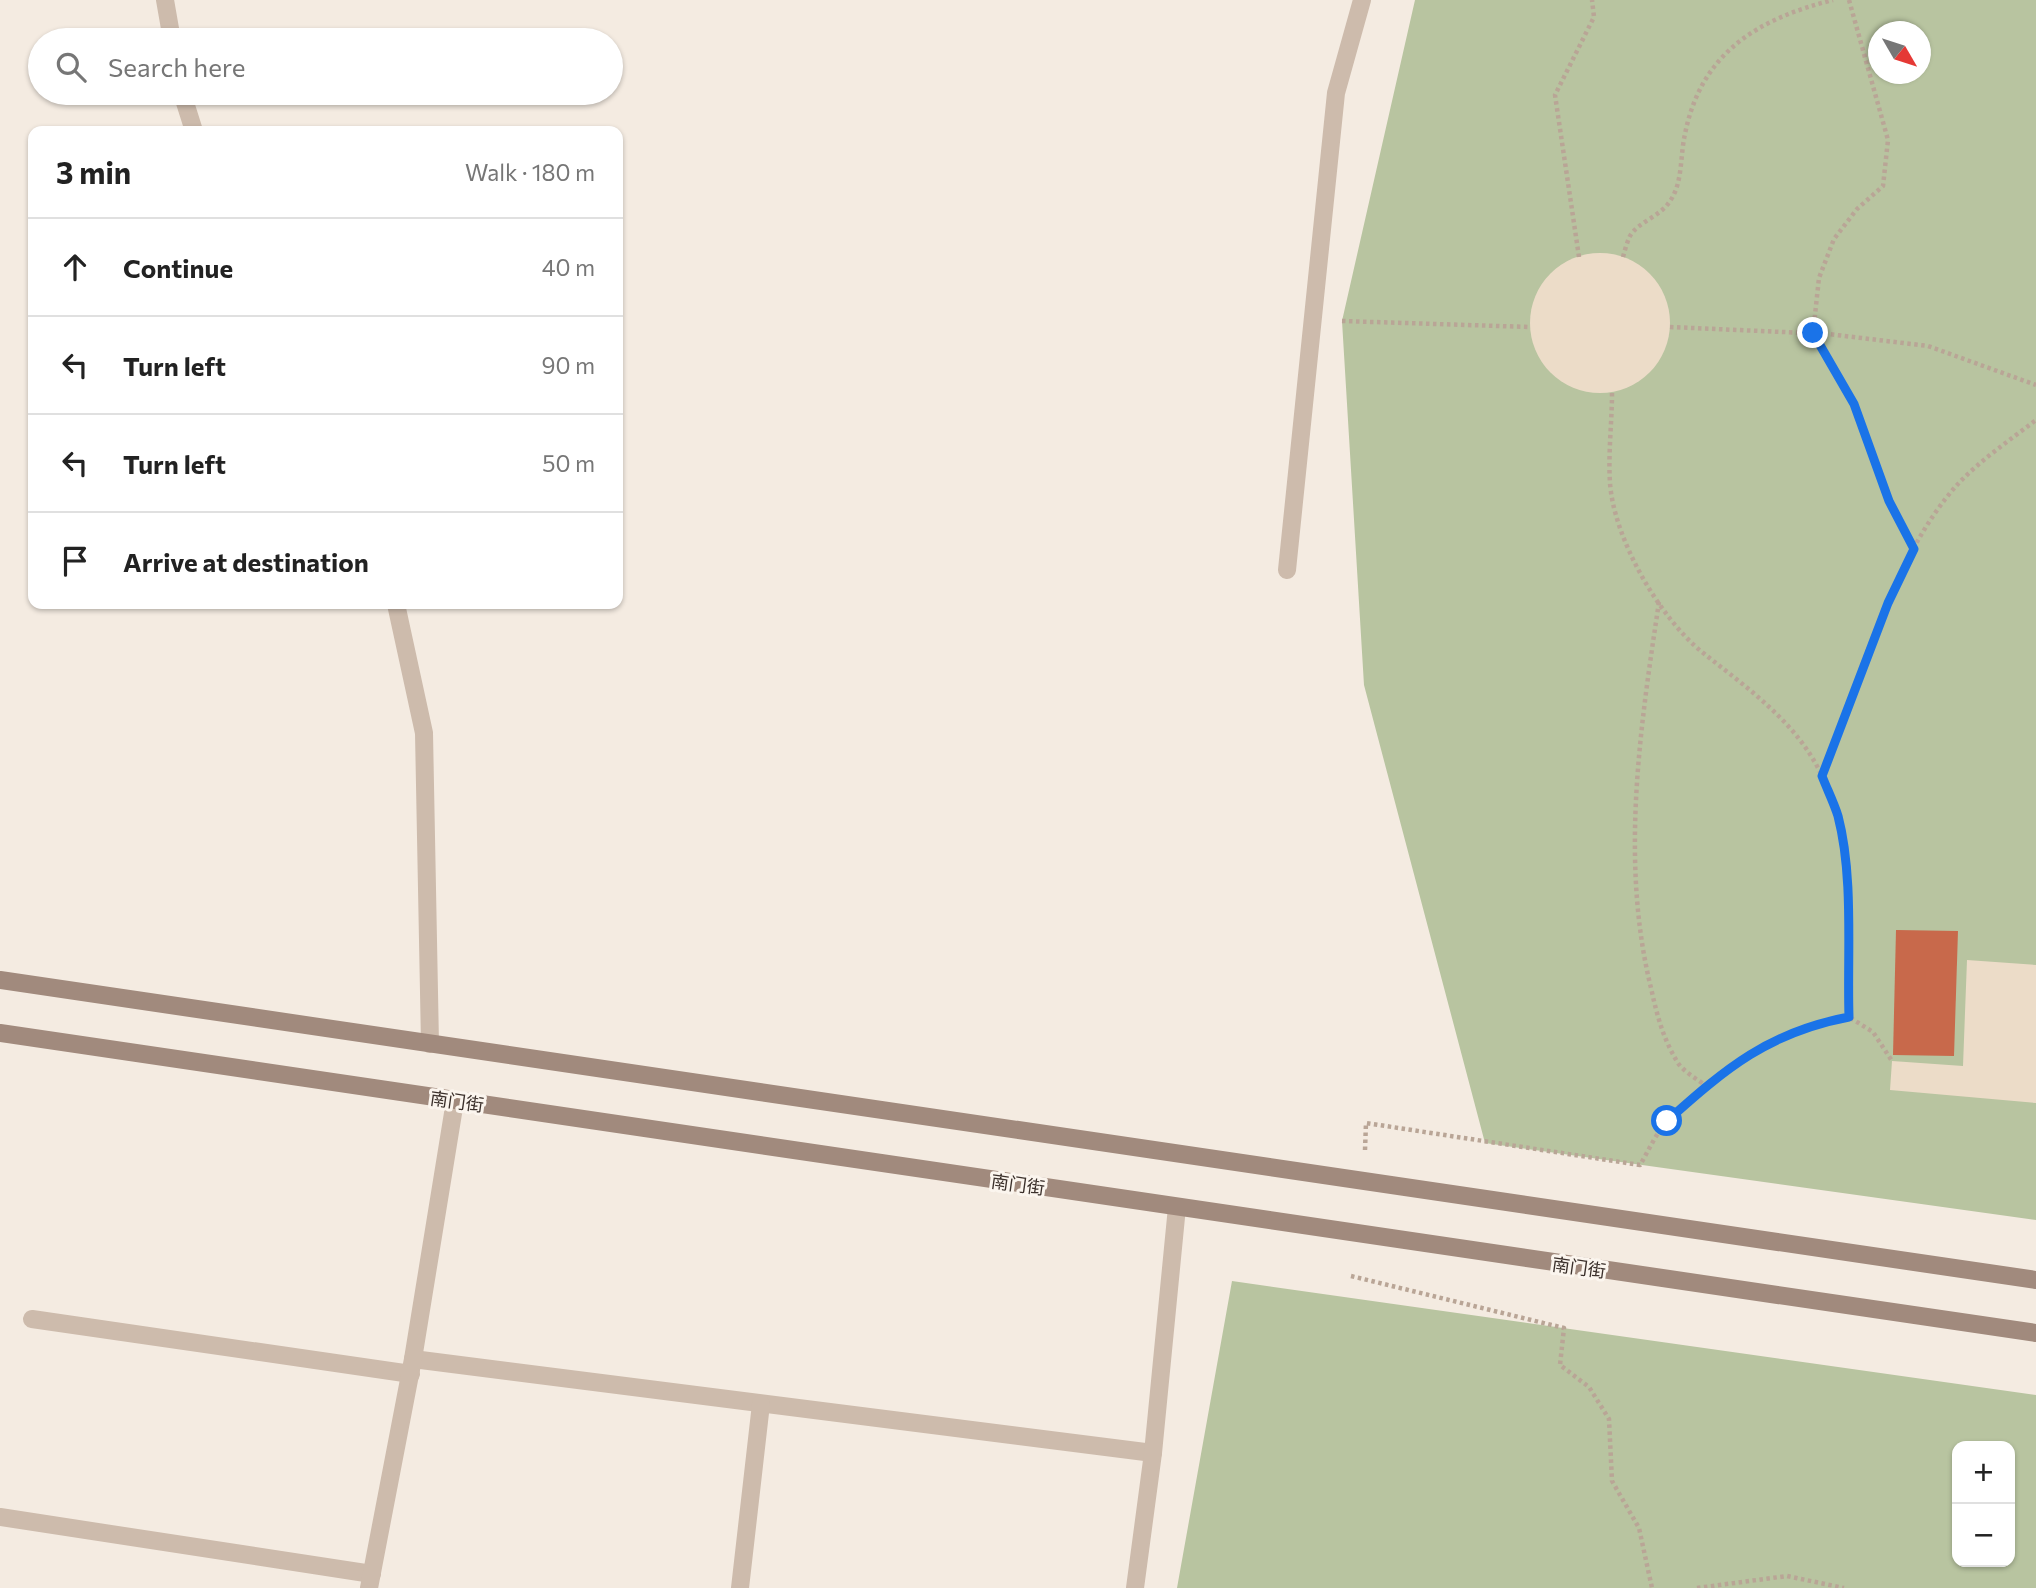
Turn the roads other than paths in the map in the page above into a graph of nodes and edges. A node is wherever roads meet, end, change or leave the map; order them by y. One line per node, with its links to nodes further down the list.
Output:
1 (165, 0): 3 (street)
2 (1363, 0): 6 (street)
3 (170, 28)
4 (186, 105): 5 (street)
5 (192, 126)
6 (1287, 570)
7 (397, 609): 10 (street)
8 (0, 980): 10 (main road)
9 (0, 1033): 11 (main road, 南门街)
10 (430, 1044): 13 (main road)
11 (455, 1101): 12 (main road, 南门街); 16 (street)
12 (1177, 1207): 15 (main road, 南门街); 18 (street)
13 (2036, 1280)
14 (32, 1319): 16 (street)
15 (2036, 1333)
16 (412, 1367): 17 (street); 20 (street)
17 (761, 1404): 18 (street); 21 (street)
18 (1153, 1453): 22 (street)
19 (0, 1517): 20 (street)
20 (370, 1581)
21 (740, 1588)
22 (1135, 1588)

